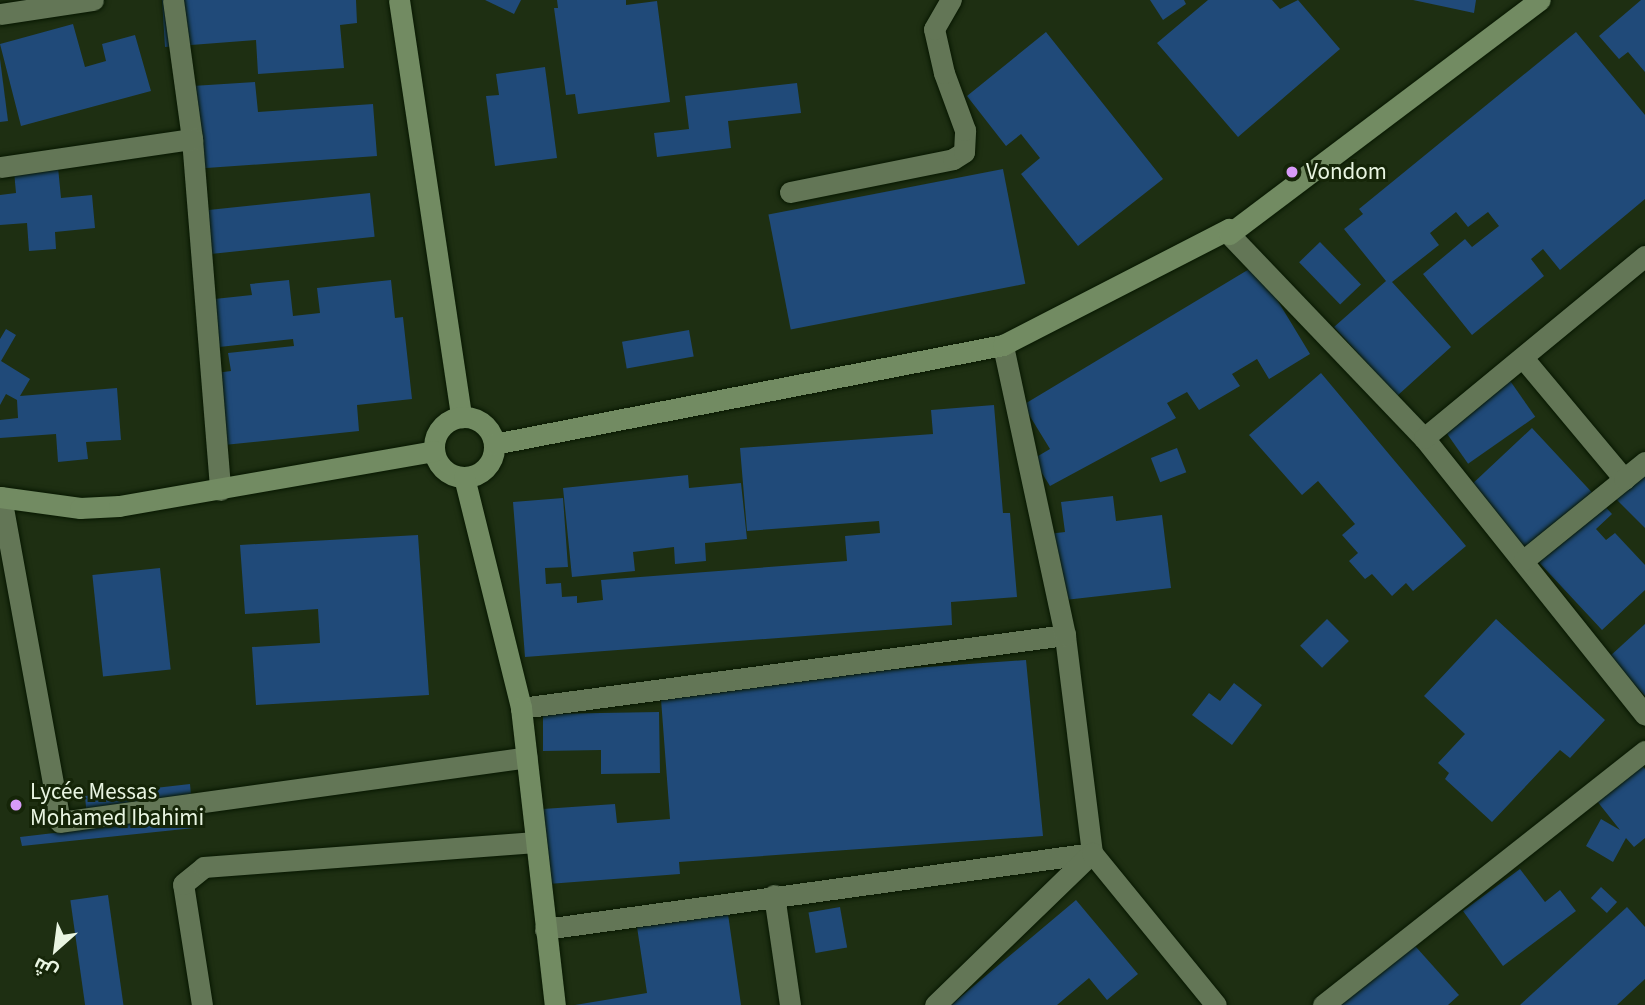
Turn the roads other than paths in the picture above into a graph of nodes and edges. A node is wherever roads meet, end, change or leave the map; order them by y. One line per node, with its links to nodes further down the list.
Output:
1 (93, 0): 6 (street)
2 (173, 0): 7 (street)
3 (399, 0): 14 (street)
4 (951, 0): 9 (street)
5 (1540, 0): 10 (street)
6 (0, 15)
7 (192, 139): 8 (street); 21 (street)
8 (0, 167)
9 (790, 192)
10 (1228, 234): 12 (street); 15 (street)
11 (1645, 256): 13 (street)
12 (1003, 345): 16 (street); 24 (street)
13 (1523, 358): 15 (street); 20 (street)
14 (461, 417): 16 (street); 17 (street)
15 (1424, 438): 23 (street)
16 (494, 444): 19 (street)
17 (434, 451): 19 (street); 21 (street)
18 (1645, 462): 20 (street)
19 (464, 477): 25 (street)
20 (1624, 479): 23 (street)
21 (220, 490): 22 (street)
22 (0, 497): 28 (street)
23 (1524, 560): 26 (street)
24 (1065, 635): 25 (street); 30 (street)
25 (521, 708): 28 (street)
26 (1645, 715)
27 (1645, 751): 38 (street)
28 (526, 757): 29 (street)
29 (535, 842): 32 (street); 33 (street)
30 (1092, 853): 31 (street); 36 (street); 37 (street)
31 (774, 895): 32 (street); 35 (street)
32 (545, 929): 34 (street)
33 (202, 1005)
34 (555, 1005)
35 (790, 1005)
36 (935, 1005)
37 (1216, 1005)
38 (1323, 1005)

